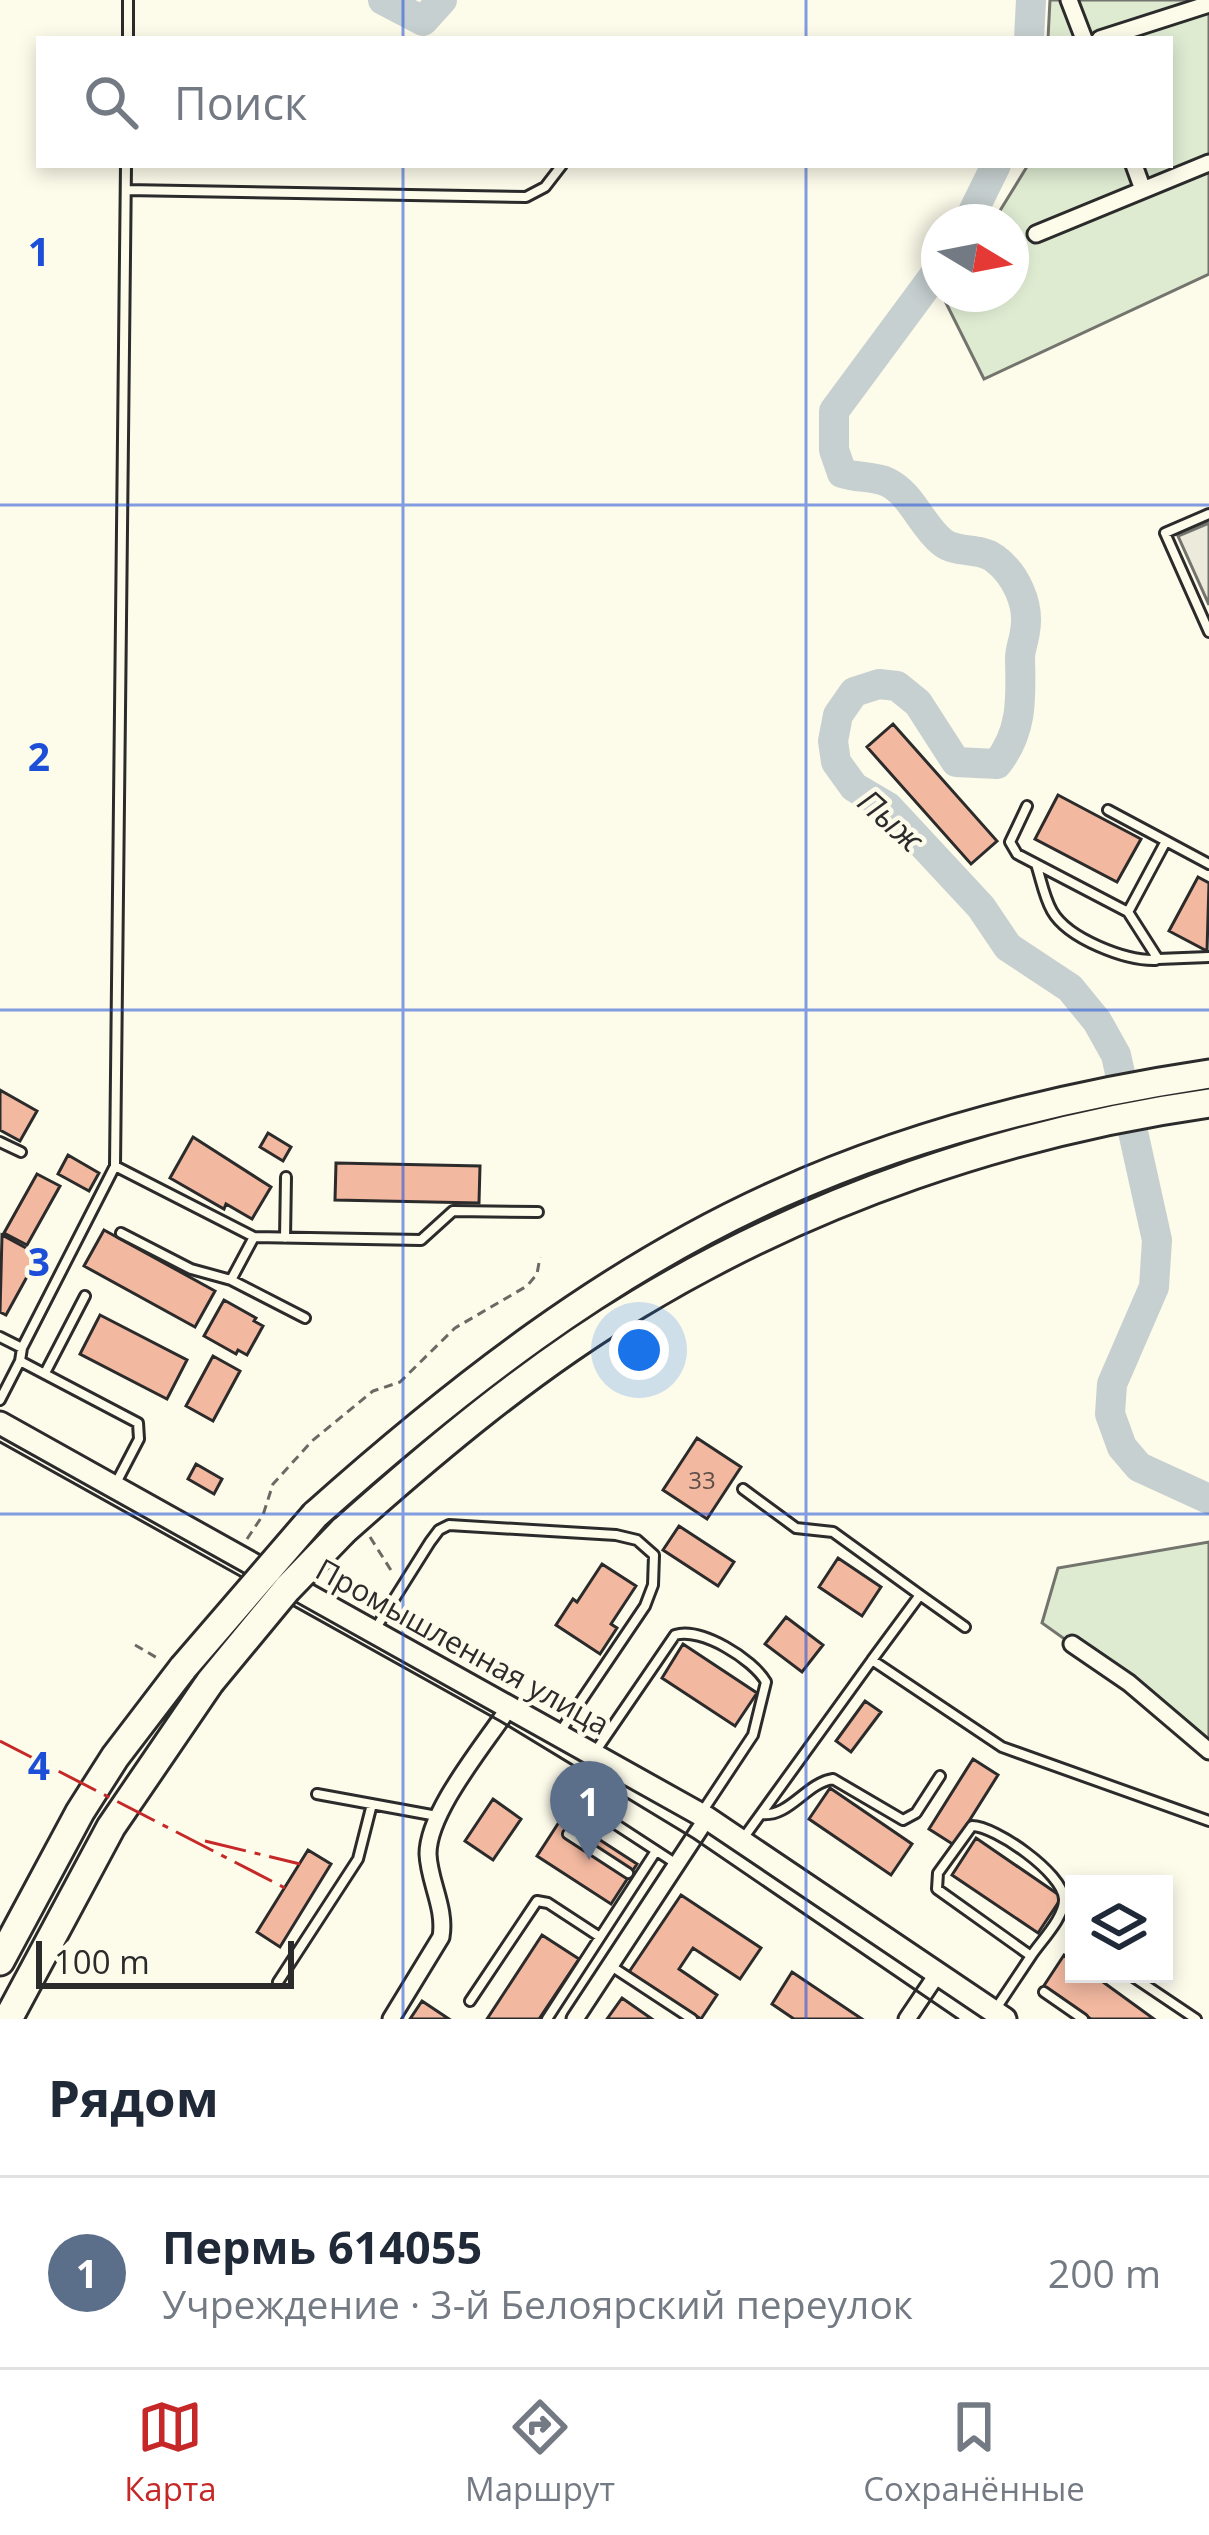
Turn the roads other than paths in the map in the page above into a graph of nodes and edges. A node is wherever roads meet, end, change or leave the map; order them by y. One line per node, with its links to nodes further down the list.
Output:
1 (128, 0): 4 (lane)
2 (1069, 0): 5 (street)
3 (1209, 4): 6 (street)
4 (128, 36)
5 (1083, 36)
6 (1109, 36)
7 (1209, 163): 11 (street)
8 (126, 168): 12 (lane)
9 (560, 168): 12 (lane)
10 (1135, 168): 11 (street)
11 (1142, 188): 13 (street)
12 (126, 190): 29 (lane)
13 (1036, 234)
14 (1209, 514): 15 (lane)
15 (1209, 632)
16 (1027, 806): 20 (lane)
17 (1108, 810): 18 (lane)
18 (1166, 841): 19 (lane); 21 (lane)
19 (1209, 863)
20 (1036, 864): 21 (lane); 23 (lane)
21 (1128, 913): 23 (lane)
22 (1209, 957): 23 (lane)
23 (1158, 959)
24 (1199, 1075): 26 (highway)
25 (1202, 1104): 26 (highway)
26 (1079, 1114): 70 (highway, bridge); 78 (highway, bridge)
27 (0, 1142): 28 (lane)
28 (21, 1152)
29 (115, 1166): 33 (lane); 39 (lane)
30 (286, 1177): 34 (lane)
31 (538, 1212): 34 (lane)
32 (121, 1233): 35 (lane)
33 (254, 1237): 34 (lane); 35 (lane)
34 (285, 1238)
35 (231, 1280): 37 (lane)
36 (85, 1296): 41 (lane)
37 (305, 1318)
38 (0, 1337): 39 (lane)
39 (22, 1348): 40 (lane)
40 (20, 1361): 41 (lane); 42 (lane)
41 (45, 1373): 44 (lane)
42 (0, 1400)
43 (0, 1423): 44 (street, Промышленная улица)
44 (115, 1486): 48 (street, Промышленная улица)
45 (743, 1489): 46 (lane)
46 (920, 1595): 47 (lane); 50 (lane)
47 (964, 1628)
48 (374, 1630): 51 (street, Промышленная улица); 52 (lane)
49 (1072, 1644): 53 (street)
50 (872, 1660): 59 (lane); 62 (lane)
51 (510, 1706): 52 (street, Промышленная улица); 60 (street)
52 (559, 1734): 54 (street, Промышленная улица)
53 (1209, 1751)
54 (594, 1754): 61 (street, Промышленная улица); 61 (lane)
55 (940, 1776): 59 (lane)
56 (563, 1790): 65 (lane)
57 (317, 1794): 58 (lane)
58 (373, 1804): 60 (lane); 73 (lane)
59 (761, 1814): 64 (lane)
60 (438, 1816): 79 (street)
61 (703, 1816): 64 (street, Промышленная улица); 66 (street)
62 (1209, 1821)
63 (568, 1834): 67 (lane)
64 (742, 1841): 72 (street, Промышленная улица)
65 (656, 1851): 66 (lane); 68 (lane)
66 (677, 1864): 71 (street)
67 (628, 1873)
68 (600, 1937): 76 (lane); 80 (lane)
69 (1031, 1956): 69 (lane); 77 (lane)
70 (0, 1961)
71 (610, 1966): 81 (street); 82 (lane)
72 (938, 1972): 77 (street, Промышленная улица); 83 (street)
73 (278, 1982)
74 (1142, 1983): 85 (lane)
75 (1044, 1992): 84 (lane)
76 (470, 2001)
77 (1000, 2015)
78 (8, 2019)
79 (391, 2019)
80 (547, 2019)
81 (575, 2019)
82 (692, 2019)
83 (908, 2019)
84 (1083, 2019)
85 (1196, 2019)

